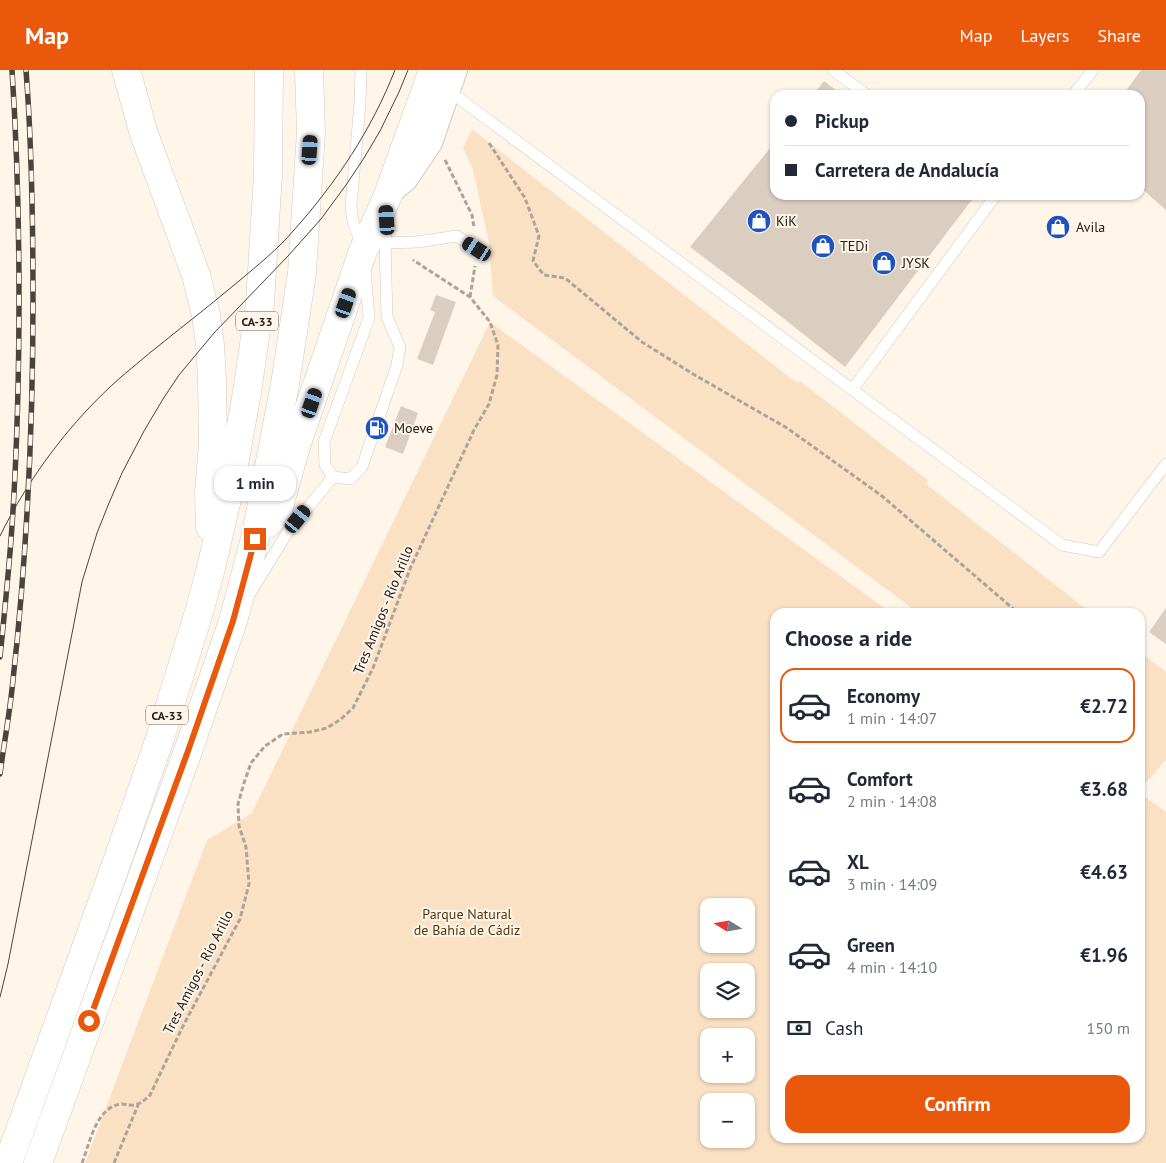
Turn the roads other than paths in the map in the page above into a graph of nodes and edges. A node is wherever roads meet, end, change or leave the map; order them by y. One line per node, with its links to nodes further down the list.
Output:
1 (126, 70): 18 (highway)
2 (269, 70): 18 (highway, CA-33)
3 (309, 70): 17 (highway, CA-33)
4 (361, 70): 12 (lane)
5 (833, 70): 8 (lane)
6 (1093, 70): 9 (lane)
7 (446, 77): 10 (highway); 10 (street); 14 (lane)
8 (860, 90)
9 (1077, 90)
10 (387, 198): 12 (highway)
11 (992, 200): 14 (lane)
12 (374, 247): 13 (lane); 16 (lane); 16 (lane); 17 (highway)
13 (477, 249)
14 (852, 390): 15 (lane)
15 (1166, 464)
16 (332, 478): 19 (lane)
17 (255, 539): 19 (highway, CA-33)
18 (211, 568): 20 (highway, CA-33)
19 (233, 621): 21 (highway, CA-33)
20 (8, 1163)
21 (38, 1163)

